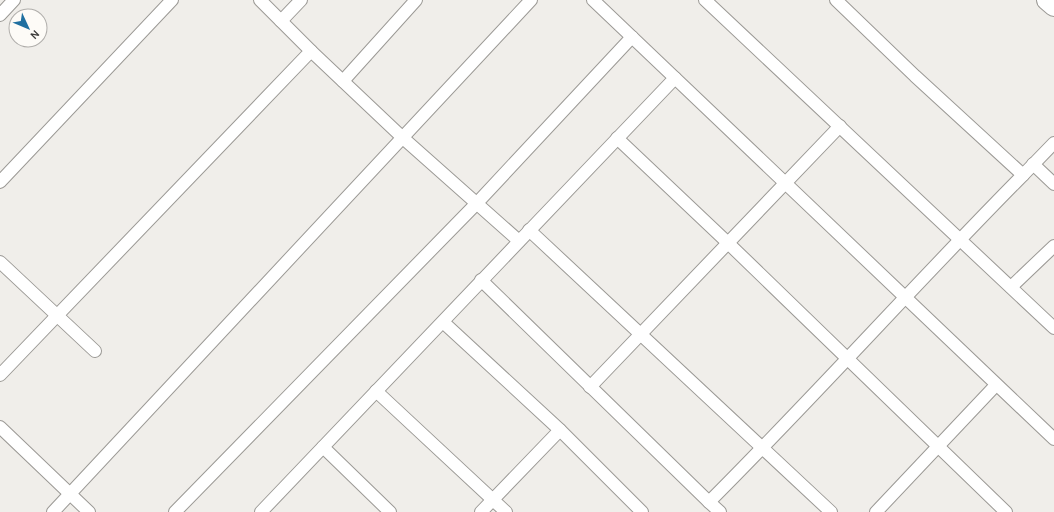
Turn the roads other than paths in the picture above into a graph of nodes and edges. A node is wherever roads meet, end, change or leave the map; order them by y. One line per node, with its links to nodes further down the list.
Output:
1 (14, 0): 12 (street)
2 (172, 0): 24 (street)
3 (260, 0): 13 (street)
4 (301, 0): 13 (street)
5 (416, 0): 17 (street)
6 (531, 0): 19 (street)
7 (593, 0): 14 (street)
8 (705, 0): 18 (street)
9 (836, 0): 23 (street)
10 (1046, 0): 11 (main road)
11 (1054, 6)
12 (0, 15)
13 (281, 21): 15 (street)
14 (632, 37): 16 (street); 27 (street)
15 (311, 51): 17 (street); 37 (street)
16 (675, 78): 20 (street); 25 (street)
17 (343, 81): 19 (street)
18 (840, 126): 25 (street); 29 (street)
19 (403, 138): 27 (street); 53 (street)
20 (617, 138): 28 (street); 31 (street)
21 (1054, 143): 22 (street)
22 (1033, 164): 23 (street); 26 (street)
23 (1023, 175): 29 (street)
24 (0, 182)
25 (786, 182): 31 (street); 36 (street)
26 (1054, 184)
27 (477, 203): 30 (street); 59 (street)
28 (530, 230): 30 (street); 40 (street)
29 (960, 238): 35 (street); 36 (street)
30 (518, 242): 34 (street)
31 (728, 243): 40 (street); 42 (street)
32 (1054, 246): 35 (street)
33 (0, 262): 37 (street)
34 (481, 280): 38 (street); 45 (street)
35 (1011, 287): 39 (street)
36 (904, 296): 42 (street); 44 (street)
37 (57, 315): 41 (street); 43 (street)
38 (443, 322): 46 (street); 48 (street)
39 (1054, 328)
40 (641, 333): 45 (street); 52 (street)
41 (95, 351)
42 (846, 358): 50 (street); 52 (street)
43 (0, 375)
44 (996, 385): 49 (street); 50 (street)
45 (590, 387): 55 (street)
46 (376, 391): 51 (street); 54 (street)
47 (0, 427): 53 (street)
48 (560, 430): 54 (street); 63 (street)
49 (1054, 439)
50 (938, 446): 66 (street); 67 (street)
51 (323, 447): 56 (street); 60 (street)
52 (763, 448): 55 (street); 65 (street)
53 (70, 494): 57 (street); 58 (street)
54 (493, 499): 61 (street); 62 (street)
55 (709, 502): 64 (street)
56 (265, 510)
57 (53, 512)
58 (89, 512)
59 (176, 512)
60 (390, 512)
61 (482, 512)
62 (506, 512)
63 (642, 512)
64 (720, 512)
65 (831, 512)
66 (876, 512)
67 (1006, 512)

